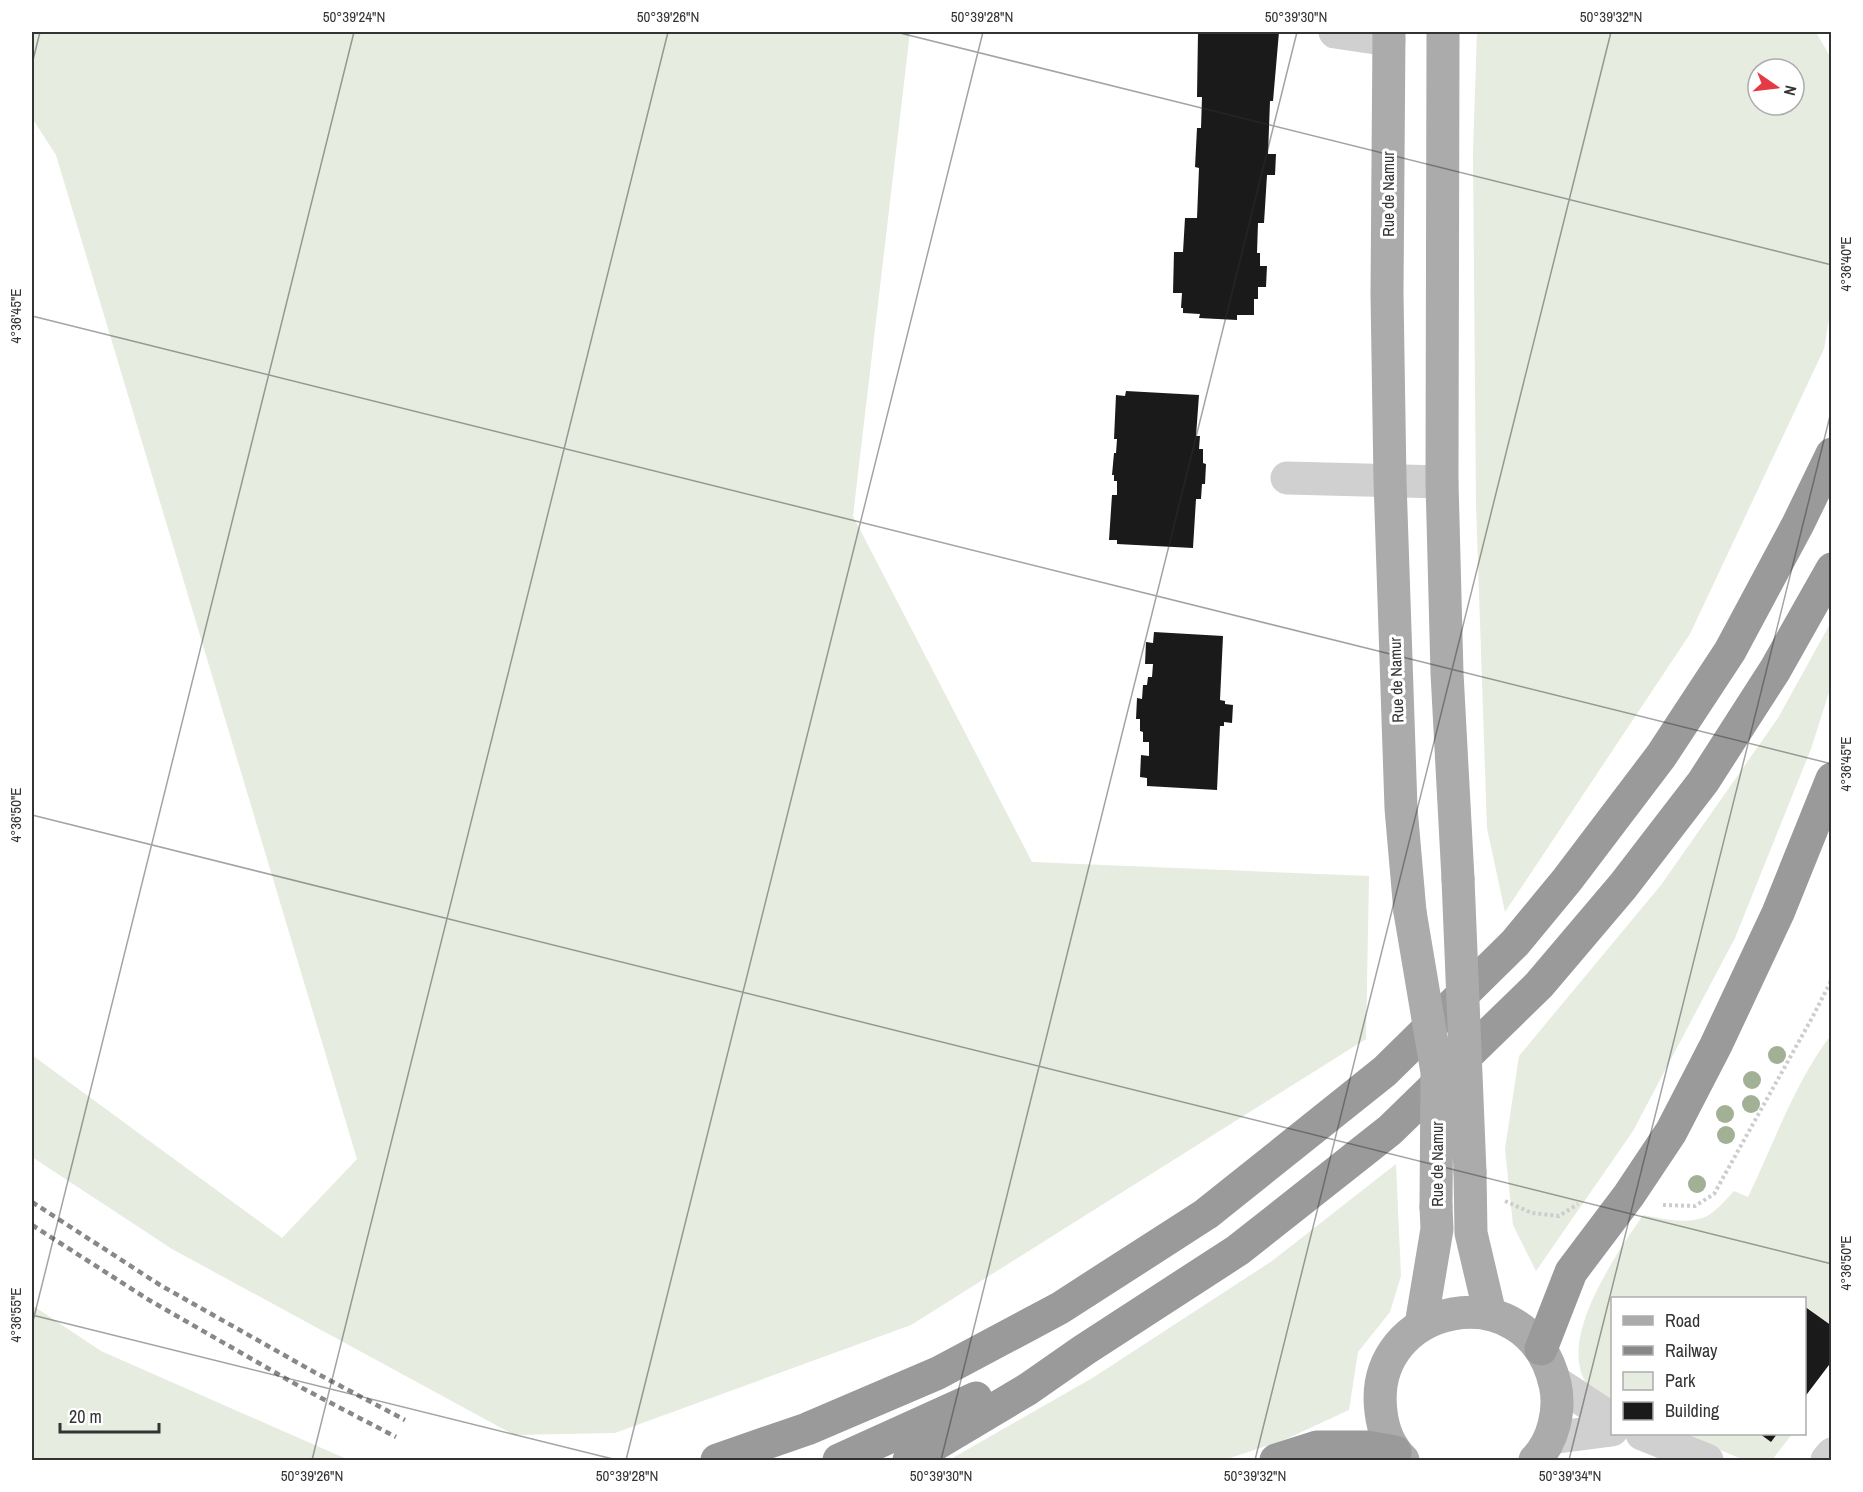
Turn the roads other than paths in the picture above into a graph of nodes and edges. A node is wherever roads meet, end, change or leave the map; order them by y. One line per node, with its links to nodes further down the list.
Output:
1 (1335, 32): 3 (street)
2 (1443, 32): 7 (main road, Rue de Namur)
3 (1389, 36): 6 (main road, Rue de Namur)
4 (1832, 453): 21 (highway)
5 (1287, 478): 6 (street)
6 (1390, 481): 7 (street); 11 (main road, Rue de Namur, bridge)
7 (1442, 482): 10 (main road, Rue de Namur, bridge)
8 (1832, 568): 13 (highway)
9 (1832, 779): 12 (highway)
10 (1490, 1314): 11 (main road); 12 (main road)
11 (1420, 1325): 20 (main road)
12 (1541, 1349): 14 (main road)
13 (1084, 1350): 22 (highway); 23 (highway)
14 (1554, 1381): 15 (street); 18 (main road)
15 (1611, 1418)
16 (1611, 1430): 18 (street)
17 (1644, 1435): 25 (street)
18 (1542, 1449)
19 (1832, 1454): 26 (street)
20 (1399, 1456): 24 (highway)
21 (717, 1461)
22 (839, 1461)
23 (909, 1461)
24 (1276, 1461)
25 (1707, 1461)
26 (1827, 1461)

